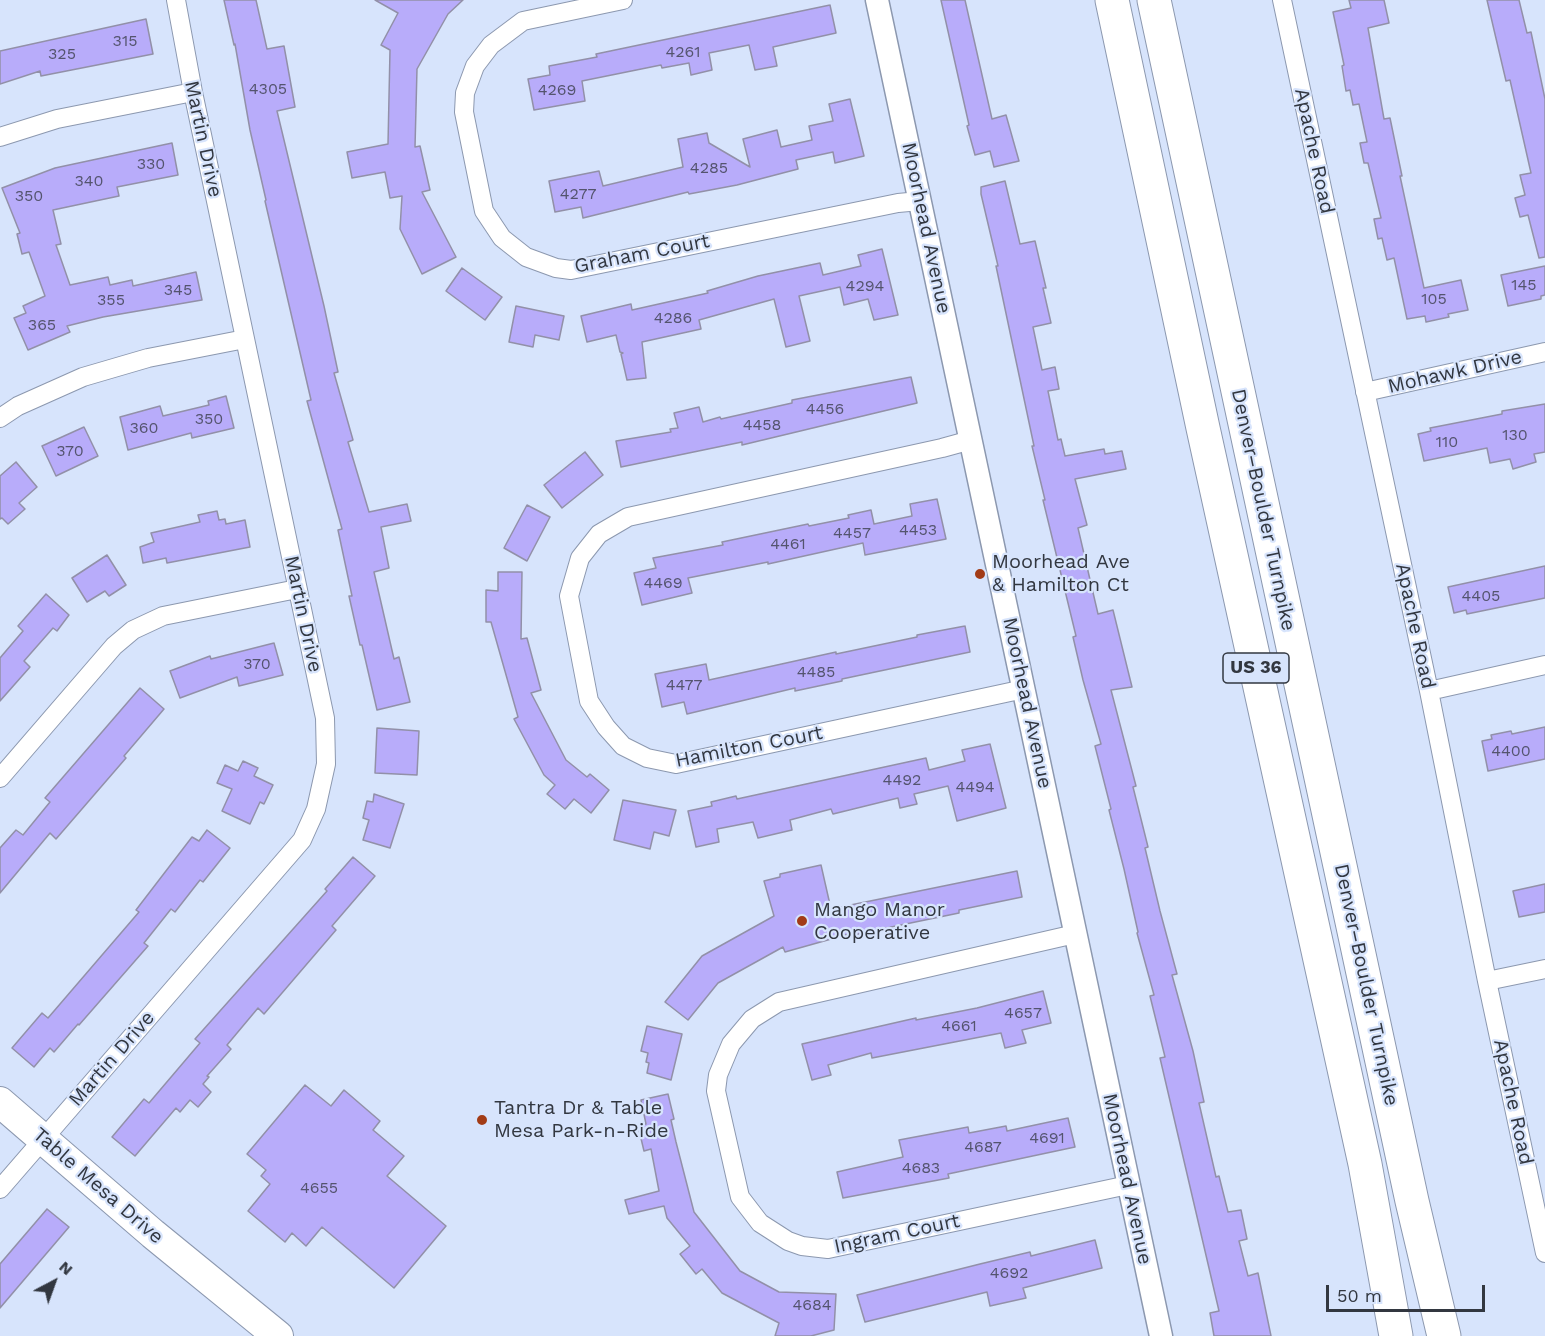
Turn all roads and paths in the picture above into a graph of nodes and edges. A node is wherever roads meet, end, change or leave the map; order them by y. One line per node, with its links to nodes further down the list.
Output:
1 (176, 0): 7 (street, Martin Drive)
2 (623, 0): 9 (street, Graham Court)
3 (877, 0): 9 (street, Moorhead Avenue)
4 (1112, 0): 32 (highway, Denver–Boulder Turnpike / US 36)
5 (1154, 0): 33 (highway, Denver–Boulder Turnpike / US 36)
6 (1282, 0): 12 (street, Apache Road)
7 (193, 92): 8 (street); 10 (street, Martin Drive)
8 (0, 137)
9 (920, 201): 14 (street, Moorhead Avenue)
10 (245, 339): 13 (street); 15 (street, Martin Drive)
11 (1545, 352): 12 (street, Mohawk Drive)
12 (1365, 392): 18 (street, Apache Road)
13 (0, 418)
14 (971, 440): 17 (street, Moorhead Avenue); 17 (street, Hamilton Court)
15 (297, 589): 19 (street); 24 (street, Martin Drive)
16 (1545, 665): 18 (street)
17 (1024, 689): 20 (street, Moorhead Avenue)
18 (1429, 691): 22 (street, Apache Road)
19 (0, 778)
20 (1075, 934): 25 (street, Moorhead Avenue); 25 (street, Ingram Court)
21 (1545, 969): 22 (street)
22 (1487, 981): 27 (street, Apache Road)
23 (0, 1102): 24 (highway, Table Mesa Drive)
24 (43, 1139): 26 (street, Martin Drive); 28 (highway, Table Mesa Drive)
25 (1128, 1185): 31 (street, Moorhead Avenue)
26 (0, 1189)
27 (1545, 1253)
28 (195, 1270): 29 (highway, Table Mesa Drive); 30 (highway, Table Mesa Drive)
29 (260, 1336)
30 (279, 1336)
31 (1161, 1336)
32 (1396, 1336)
33 (1444, 1336)

